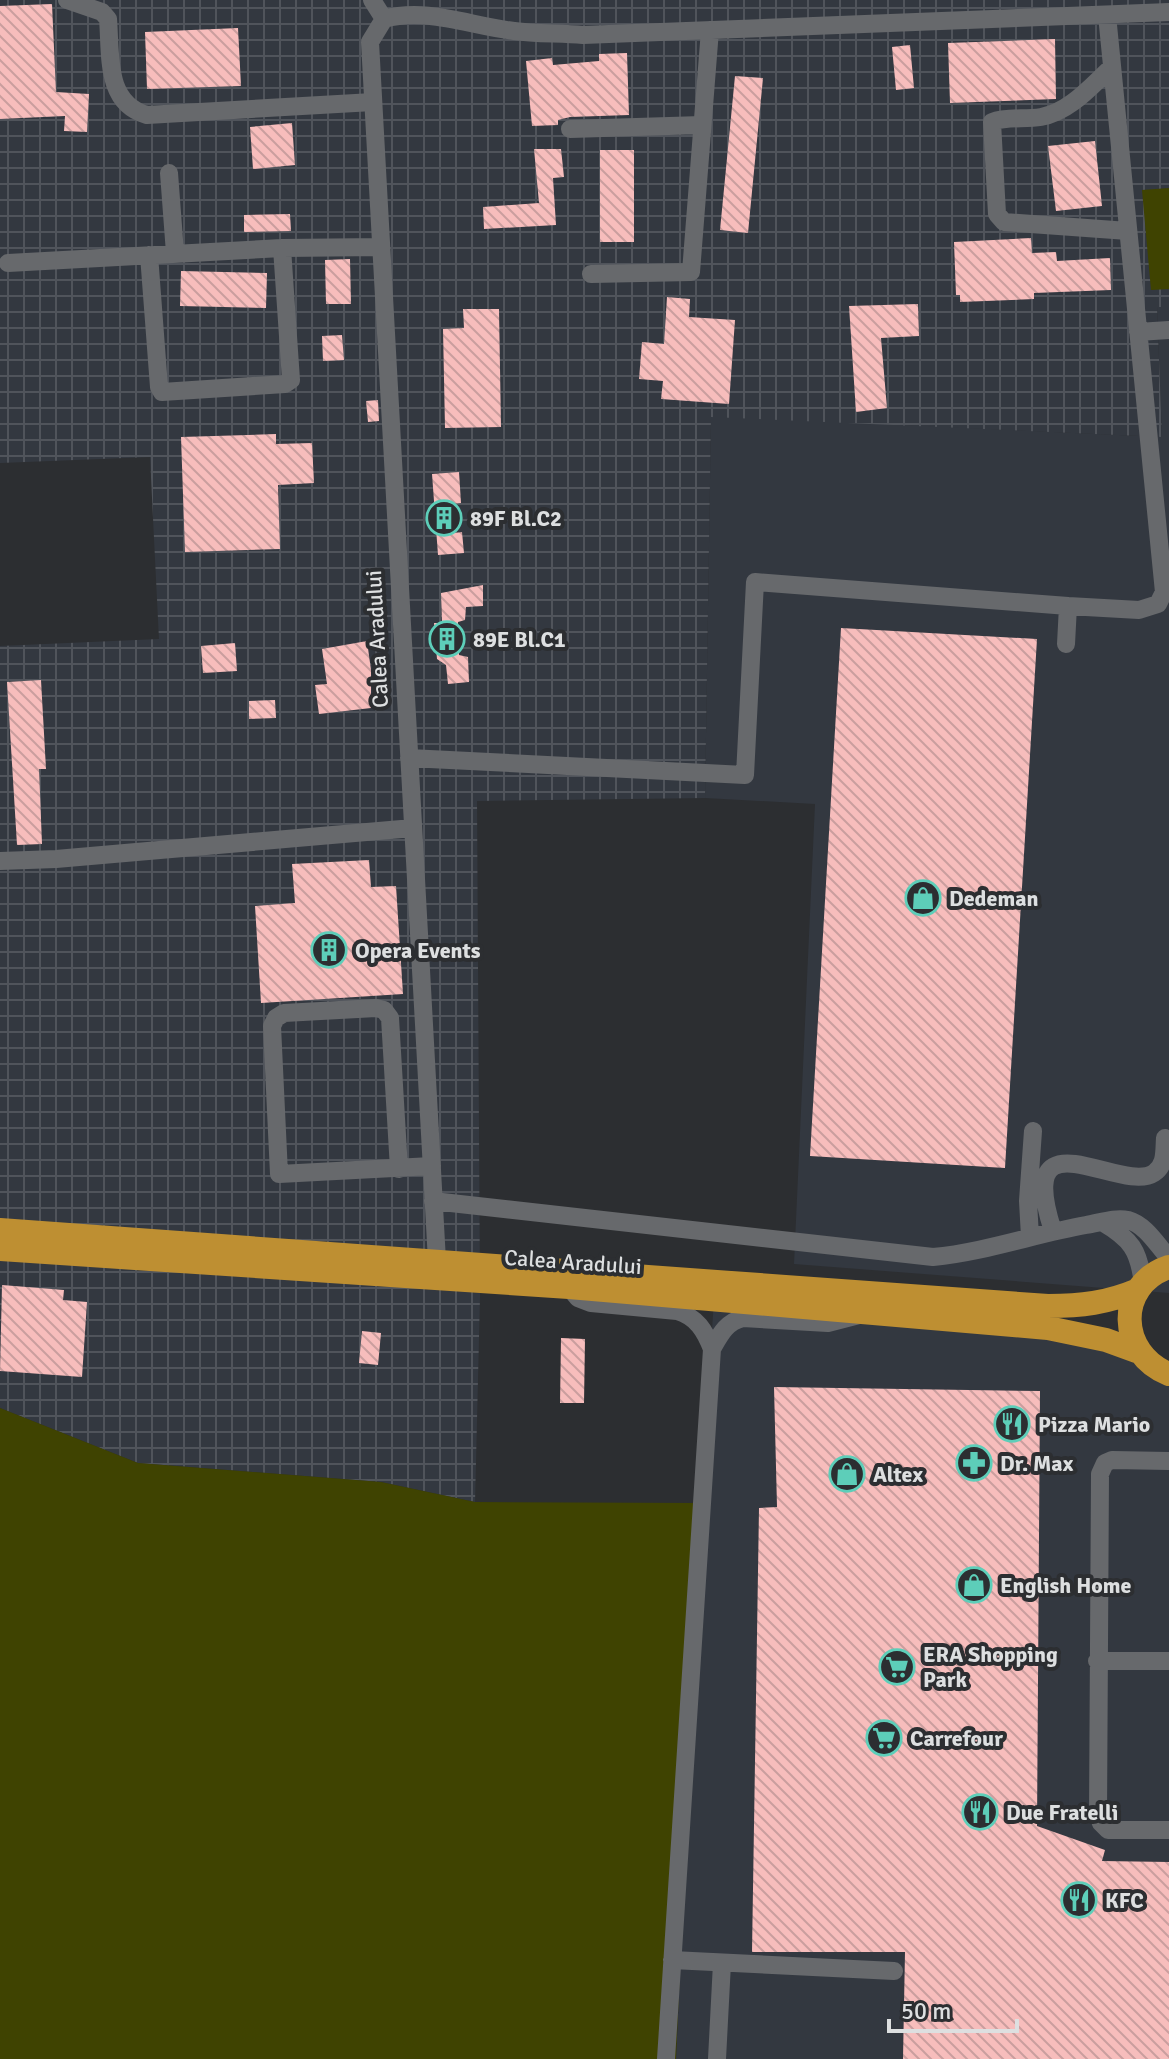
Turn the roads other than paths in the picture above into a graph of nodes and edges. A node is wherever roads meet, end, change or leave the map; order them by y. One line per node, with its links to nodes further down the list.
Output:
1 (67, 0): 9 (street)
2 (372, 0): 6 (street)
3 (1071, 8): 5 (street); 7 (street)
4 (1169, 12): 5 (street)
5 (1107, 15): 8 (street)
6 (384, 19): 7 (street); 9 (street, Calea Aradului)
7 (710, 30): 10 (street)
8 (1112, 67): 13 (street); 13 (street)
9 (373, 102): 14 (street, Calea Aradului)
10 (702, 125): 11 (street); 19 (street)
11 (570, 129)
12 (169, 173): 16 (street)
13 (1128, 231): 21 (street)
14 (381, 247): 15 (street); 24 (street, Calea Aradului)
15 (282, 248): 16 (street); 17 (street)
16 (175, 253): 17 (street)
17 (149, 255): 18 (street)
18 (8, 263)
19 (591, 274)
20 (1169, 330): 21 (street)
21 (1138, 332): 22 (street)
22 (1068, 606): 23 (street); 24 (street)
23 (1066, 644)
24 (409, 758): 25 (street, Calea Aradului)
25 (413, 828): 26 (street); 29 (street, Calea Aradului)
26 (0, 861)
27 (1033, 1131): 35 (street)
28 (1165, 1138): 34 (street)
29 (432, 1166): 30 (street); 31 (street, Calea Aradului)
30 (399, 1169): 30 (street)
31 (433, 1201): 35 (street); 38 (street, Calea Aradului)
32 (1102, 1222): 34 (street); 37 (street); 41 (street)
33 (0, 1230): 38 (highway, Calea Aradului)
34 (1053, 1231): 35 (street)
35 (1030, 1237)
36 (0, 1249): 40 (highway, Calea Aradului)
37 (1169, 1258)
38 (437, 1261): 41 (highway, Calea Aradului)
39 (1169, 1267): 41 (highway, Calea Aradului)
40 (569, 1287): 42 (highway, Calea Aradului); 43 (street)
41 (1140, 1287): 44 (highway)
42 (865, 1312): 43 (street); 44 (highway, Calea Aradului)
43 (712, 1349): 50 (street)
44 (1139, 1352): 45 (highway, Calea Aradului)
45 (1166, 1375)
46 (1169, 1461): 47 (street)
47 (1097, 1661): 48 (street); 49 (street)
48 (1169, 1661)
49 (1169, 1830)
50 (672, 1960): 51 (street); 53 (street)
51 (722, 1963): 52 (street); 54 (street)
52 (894, 1971)
53 (666, 2059)
54 (717, 2059)

